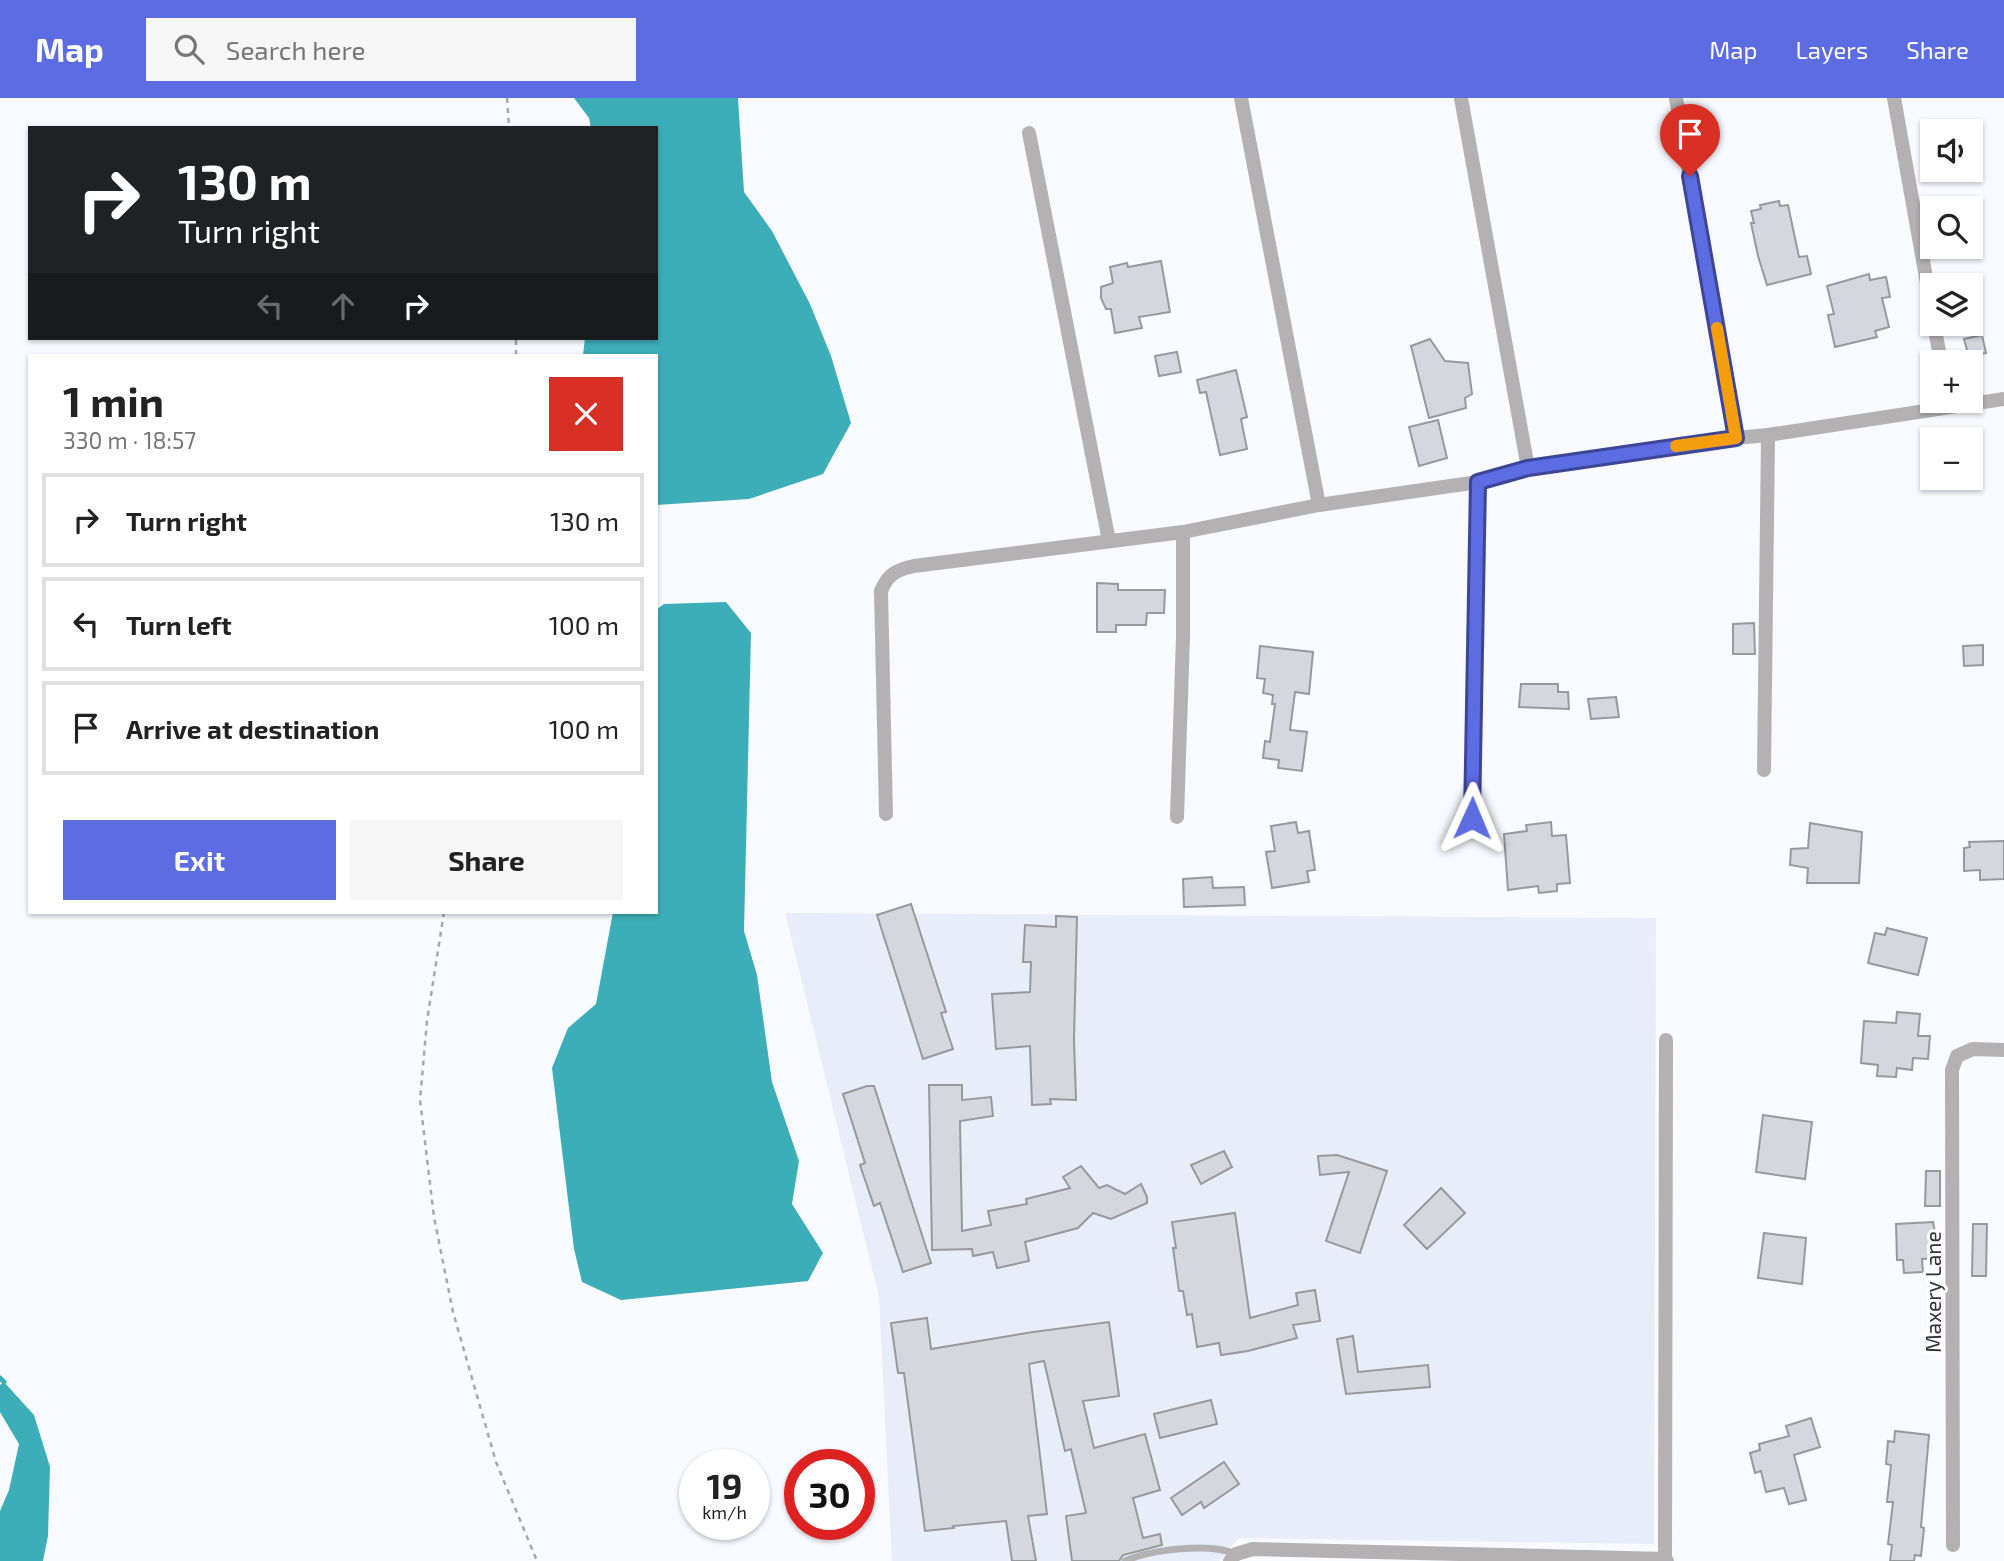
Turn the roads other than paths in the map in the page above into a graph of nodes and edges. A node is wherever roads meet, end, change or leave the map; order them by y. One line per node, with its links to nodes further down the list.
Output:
1 (1241, 98): 14 (street)
2 (1461, 98): 12 (street)
3 (1676, 98): 11 (street)
4 (1894, 98): 6 (street)
5 (1029, 133): 16 (street)
6 (1925, 273)
7 (2004, 399): 8 (street)
8 (1983, 401)
9 (1920, 409): 10 (street)
10 (1768, 435): 11 (street); 17 (street)
11 (1736, 438): 12 (street)
12 (1528, 468): 13 (street)
13 (1478, 482): 14 (street); 20 (street)
14 (1319, 505): 15 (street)
15 (1183, 532): 16 (street); 19 (street)
16 (1109, 541): 18 (street)
17 (1764, 770)
18 (886, 814)
19 (1177, 817)
20 (1472, 818)
21 (1666, 1040): 26 (street)
22 (2004, 1050): 23 (street, Maxery Lane)
23 (1953, 1545)
24 (1233, 1558): 25 (street); 27 (lane)
25 (1488, 1558): 26 (street)
26 (1666, 1560)
27 (1125, 1561)

